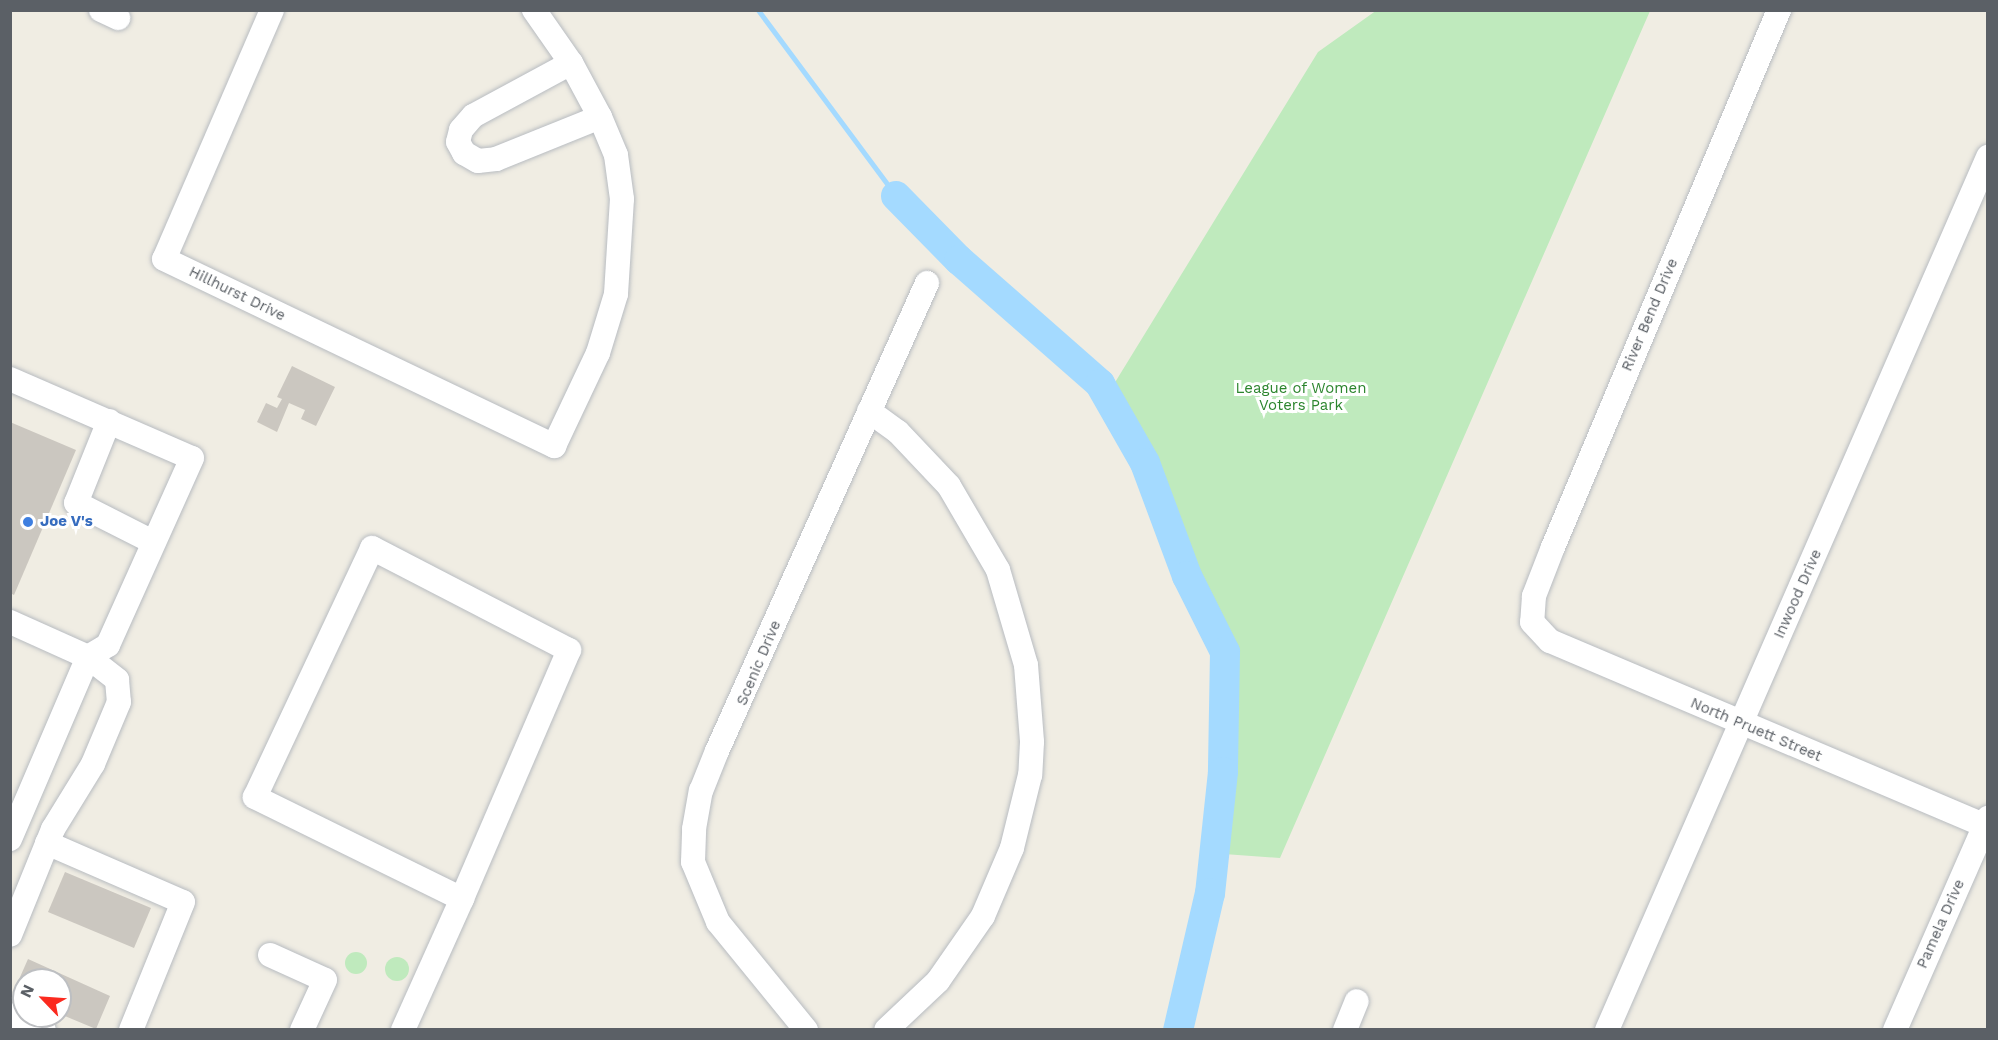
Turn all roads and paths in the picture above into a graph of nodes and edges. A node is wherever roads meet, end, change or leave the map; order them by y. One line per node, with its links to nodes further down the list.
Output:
1 (272, 10): 5 (street, Hillhurst Drive)
2 (534, 10): 4 (street)
3 (1779, 10): 13 (street, River Bend Drive)
4 (571, 63): 5 (street); 5 (street)
5 (600, 117)
6 (1988, 157): 15 (street, Inwood Drive)
7 (927, 283): 9 (street, Scenic Drive)
8 (10, 379): 10 (street)
9 (869, 411): 28 (street, Scenic Drive); 29 (street)
10 (109, 422): 11 (street); 11 (street)
11 (153, 542): 14 (street)
12 (10, 622): 14 (street)
13 (1532, 622): 15 (street, North Pruett Street)
14 (88, 657): 17 (street); 18 (street)
15 (1741, 724): 16 (street, North Pruett Street); 31 (street, Inwood Drive)
16 (1986, 823): 32 (street, Pamela Drive)
17 (10, 839)
18 (47, 843): 20 (street); 25 (street)
19 (462, 899): 19 (street); 27 (street)
20 (10, 935)
21 (270, 955): 26 (street)
22 (1358, 1001): 30 (street)
23 (10, 1015): 24 (street)
24 (44, 1029)
25 (130, 1029)
26 (302, 1029)
27 (403, 1029)
28 (806, 1029)
29 (886, 1029)
30 (1345, 1029)
31 (1607, 1029)
32 (1894, 1029)

